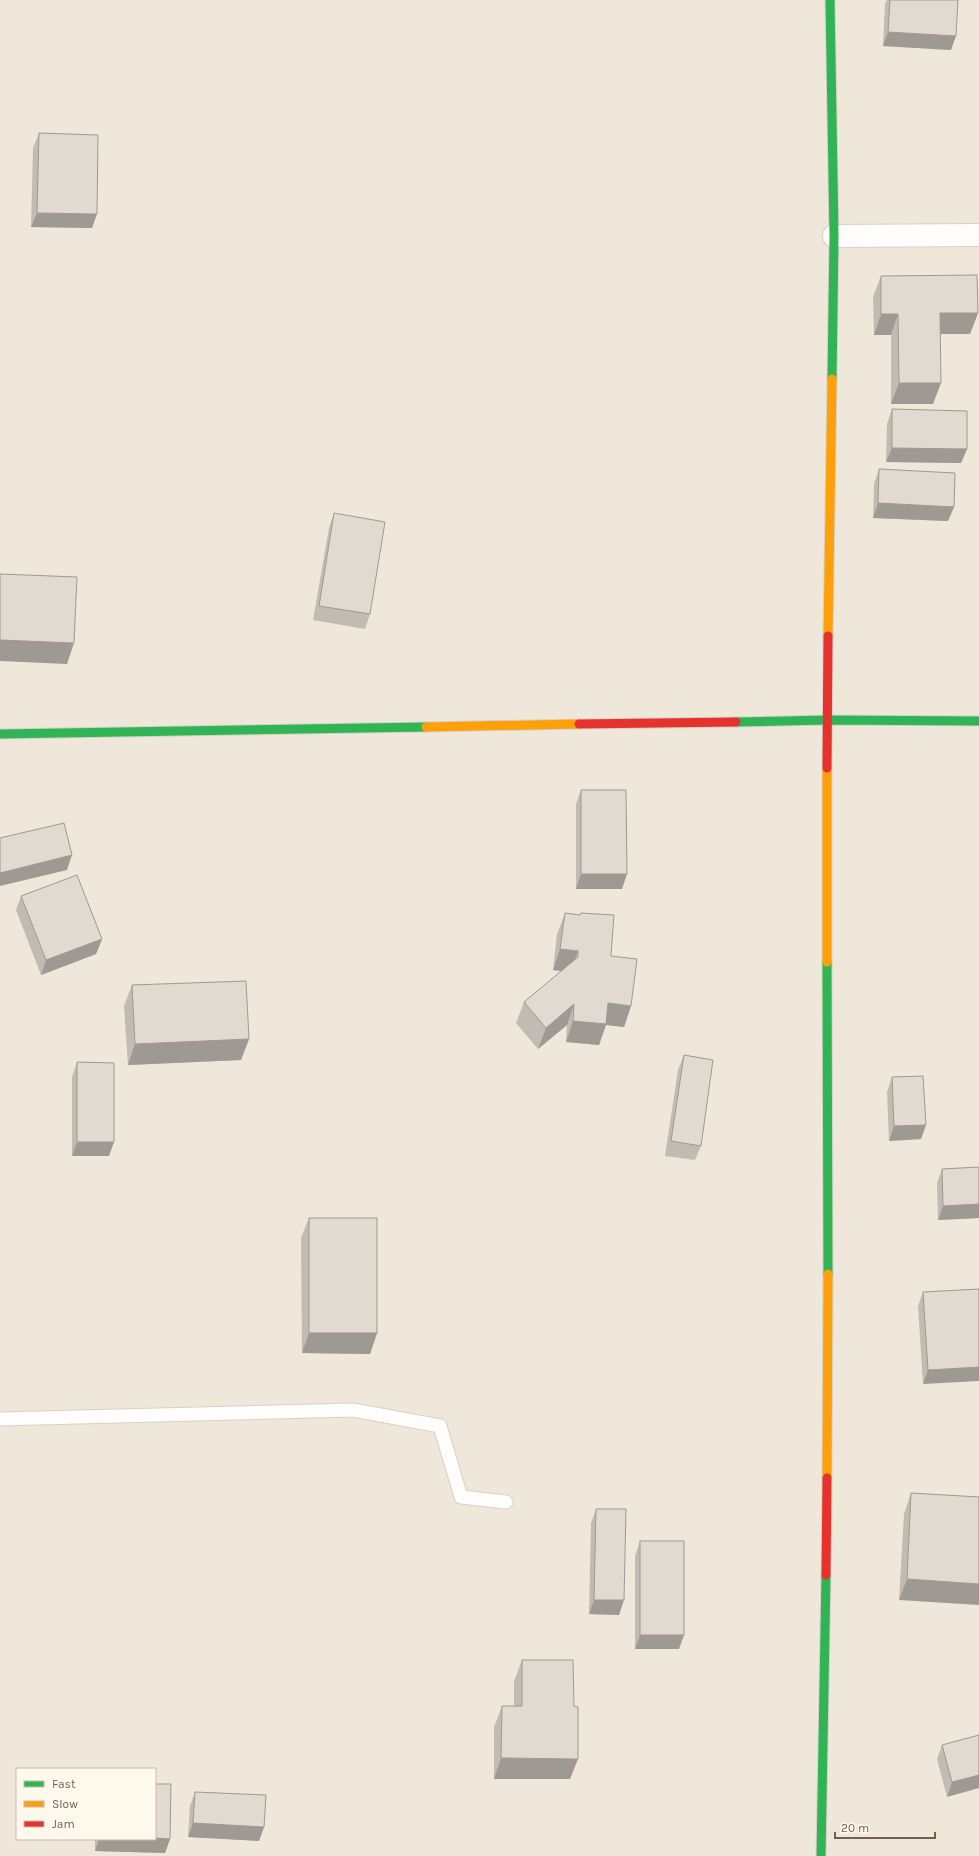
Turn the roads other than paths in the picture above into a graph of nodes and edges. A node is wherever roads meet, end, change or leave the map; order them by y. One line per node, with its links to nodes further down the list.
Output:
1 (830, 0): 3 (street)
2 (979, 235): 3 (street)
3 (834, 236): 4 (street)
4 (827, 720): 5 (street); 6 (street); 9 (street)
5 (979, 721)
6 (0, 734)
7 (0, 1419): 8 (lane)
8 (506, 1502)
9 (820, 1856)

